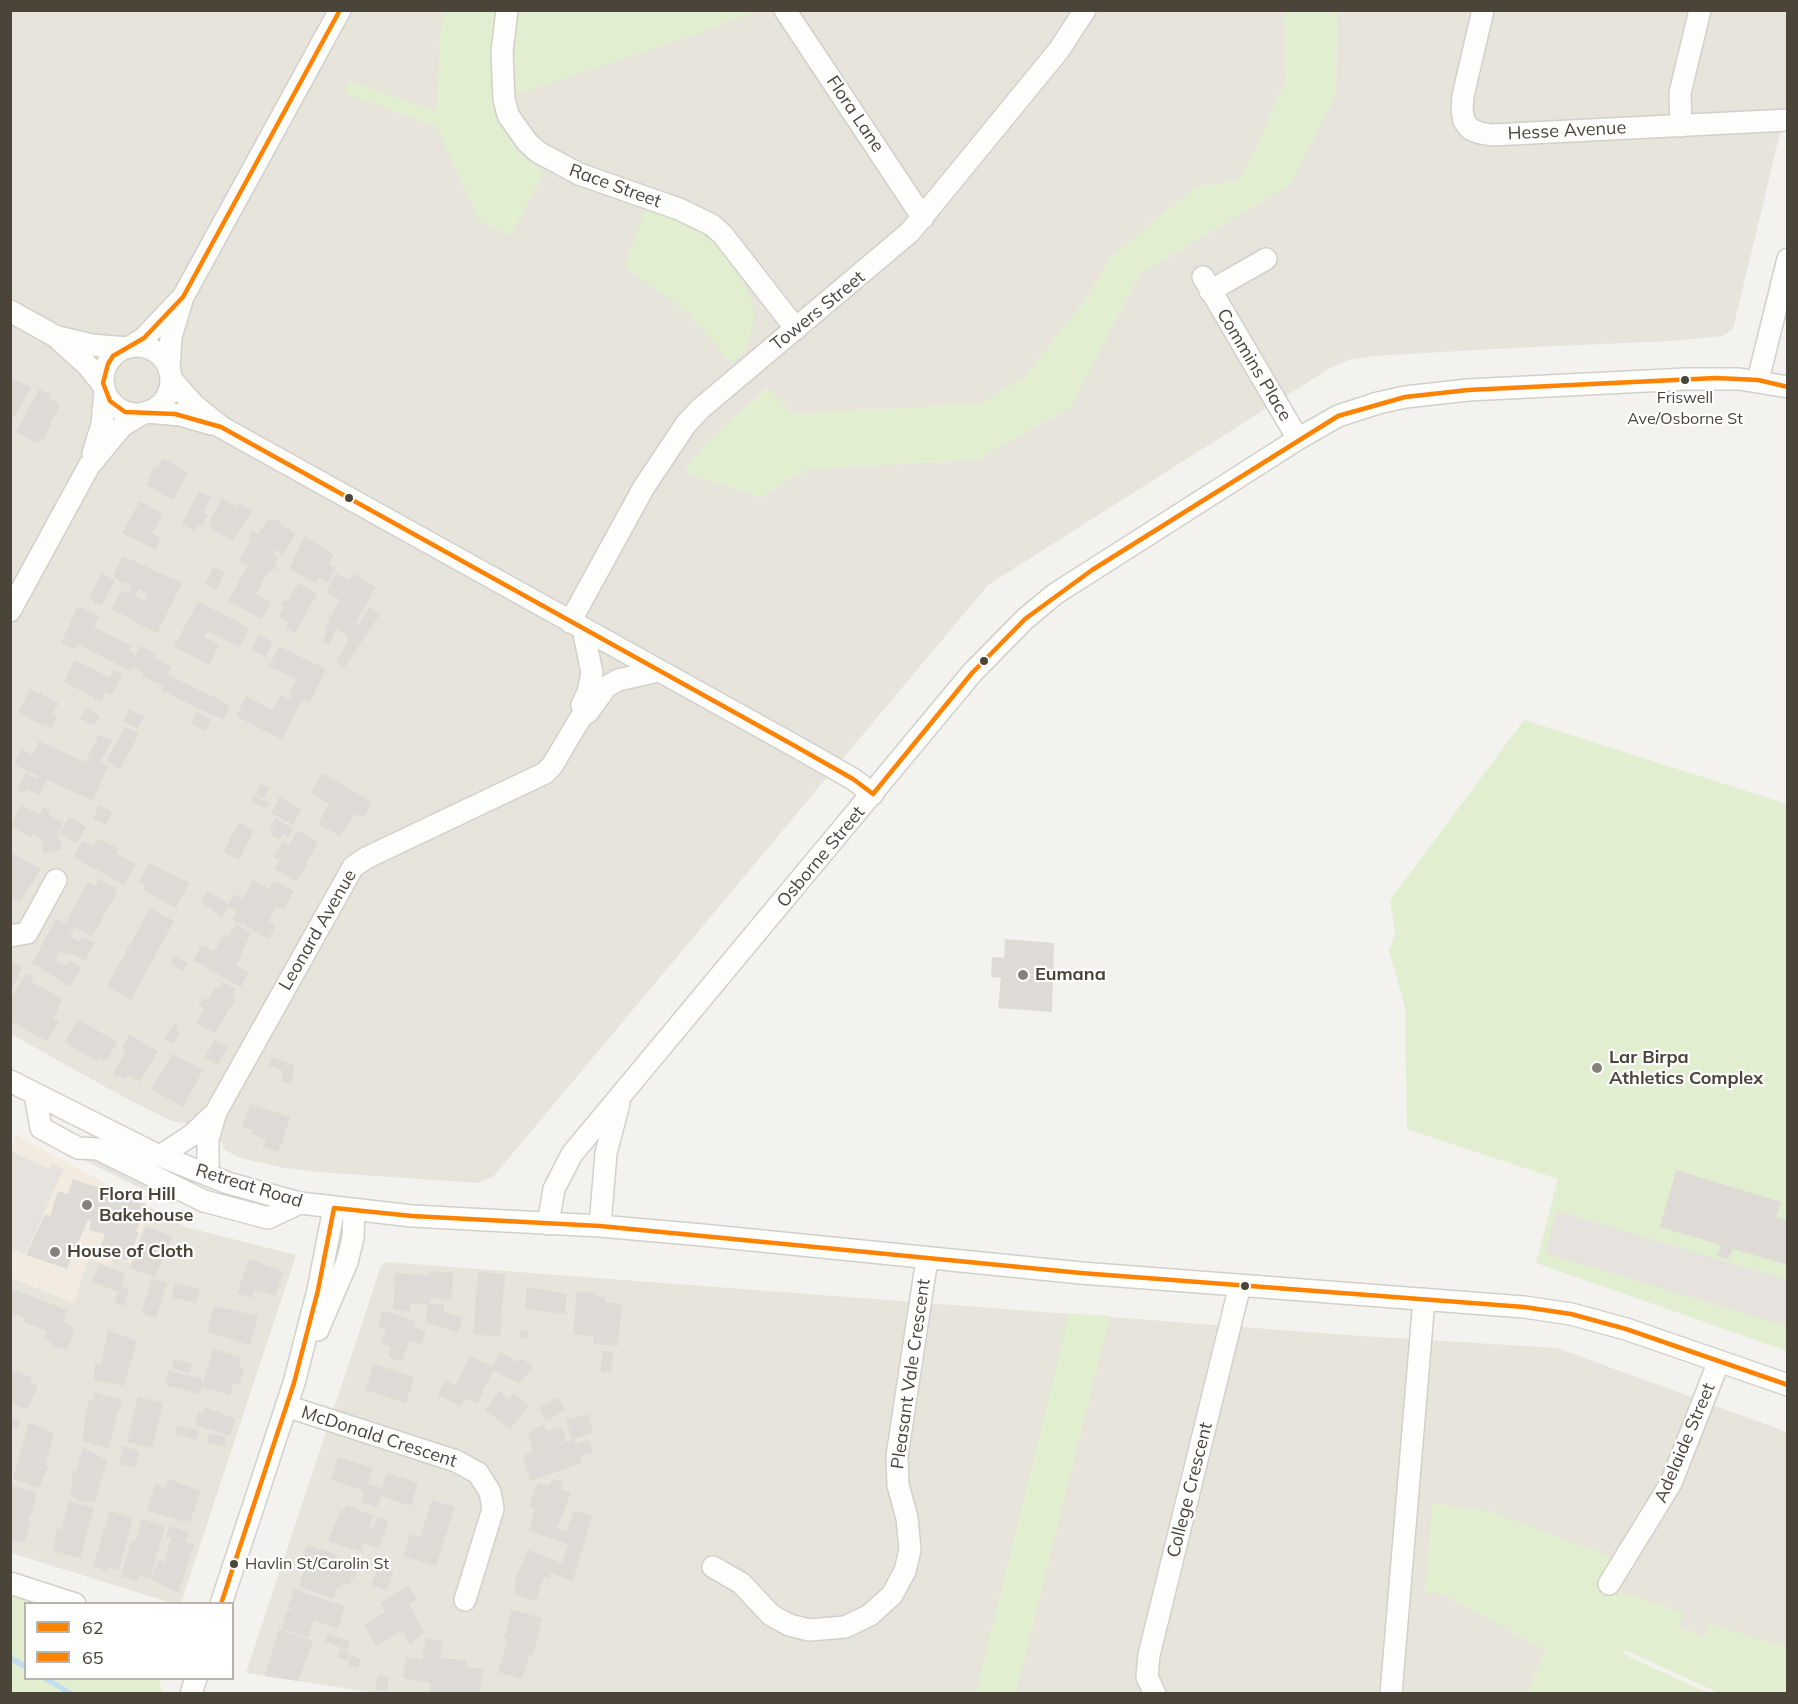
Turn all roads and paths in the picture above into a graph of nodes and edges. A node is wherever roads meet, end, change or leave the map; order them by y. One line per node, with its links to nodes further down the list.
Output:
1 (340, 10): 12 (street)
2 (507, 10): 14 (street, Race Street)
3 (785, 10): 9 (street, Flora Lane)
4 (1085, 10): 9 (street, Towers Street)
5 (1483, 10): 8 (street, Hesse Avenue)
6 (1700, 10): 8 (street)
7 (1788, 120): 8 (street, Hesse Avenue)
8 (1681, 126)
9 (923, 218): 14 (street, Towers Street)
10 (1266, 259): 23 (street, Commins Place)
11 (1788, 259): 18 (street)
12 (183, 297): 16 (street); 17 (street)
13 (10, 311): 15 (street)
14 (796, 329): 26 (street, Towers Street)
15 (55, 336): 16 (street); 20 (street)
16 (129, 348): 17 (street); 20 (street)
17 (170, 374): 21 (street); 22 (street)
18 (1758, 380): 19 (street, Osborne Street); 23 (street, Osborne Street)
19 (1788, 387)
20 (104, 389): 21 (street); 24 (street)
21 (146, 413): 22 (street); 24 (street)
22 (221, 428): 26 (street)
23 (1298, 439): 29 (street, Osborne Street)
24 (89, 466): 25 (street)
25 (13, 600)
26 (576, 625): 27 (street); 28 (street, Leonard Avenue)
27 (658, 671): 28 (street, Leonard Avenue); 29 (street)
28 (581, 717): 35 (street, Leonard Avenue)
29 (873, 794): 34 (street, Osborne Street)
30 (56, 880): 31 (street)
31 (10, 936)
32 (10, 1081): 33 (street, Retreat Road)
33 (35, 1094): 36 (street, Retreat Road); 38 (street)
34 (621, 1097): 40 (street, Osborne Street); 41 (street, Osborne Street)
35 (216, 1112): 36 (street, Leonard Avenue); 37 (street, Leonard Avenue)
36 (160, 1156): 37 (street, Retreat Road)
37 (208, 1175): 38 (street, Retreat Road)
38 (300, 1203): 39 (street, Retreat Road)
39 (344, 1209): 40 (street, Retreat Road); 47 (street)
40 (548, 1224): 41 (street, Retreat Road)
41 (600, 1227): 42 (street, Retreat Road)
42 (927, 1259): 43 (street, Retreat Road); 48 (street, Pleasant Vale Crescent)
43 (1240, 1285): 44 (street, Retreat Road); 54 (street, College Crescent)
44 (1424, 1299): 45 (street, Retreat Road); 55 (street)
45 (1719, 1361): 46 (street, Retreat Road); 50 (street, Adelaide Street)
46 (1788, 1385)
47 (286, 1406): 51 (street, McDonald Crescent); 53 (street)
48 (713, 1567)
49 (10, 1583): 52 (street)
50 (1609, 1584)
51 (465, 1600)
52 (69, 1602)
53 (222, 1602)
54 (1155, 1694)
55 (1391, 1694)

